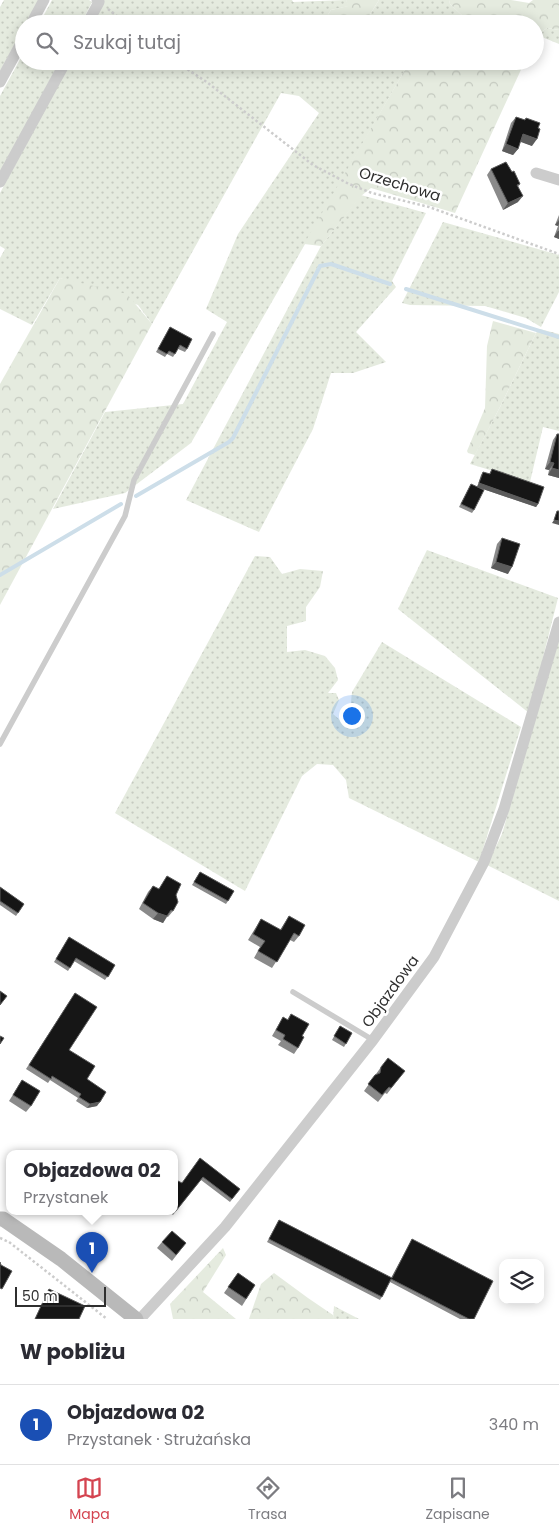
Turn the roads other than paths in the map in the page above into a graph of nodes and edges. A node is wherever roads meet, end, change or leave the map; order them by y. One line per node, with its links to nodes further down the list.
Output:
1 (44, 0): 3 (street)
2 (98, 1): 4 (street)
3 (36, 15)
4 (91, 15)
5 (15, 54): 7 (street)
6 (61, 70): 10 (street)
7 (0, 82)
8 (536, 173): 9 (street)
9 (559, 180)
10 (0, 182)
11 (213, 334): 13 (lane)
12 (559, 622): 15 (street, Objazdowa)
13 (0, 744)
14 (293, 992): 15 (lane)
15 (373, 1040): 18 (street, Objazdowa)
16 (1, 1216): 17 (main road)
17 (136, 1319)
18 (140, 1319)

